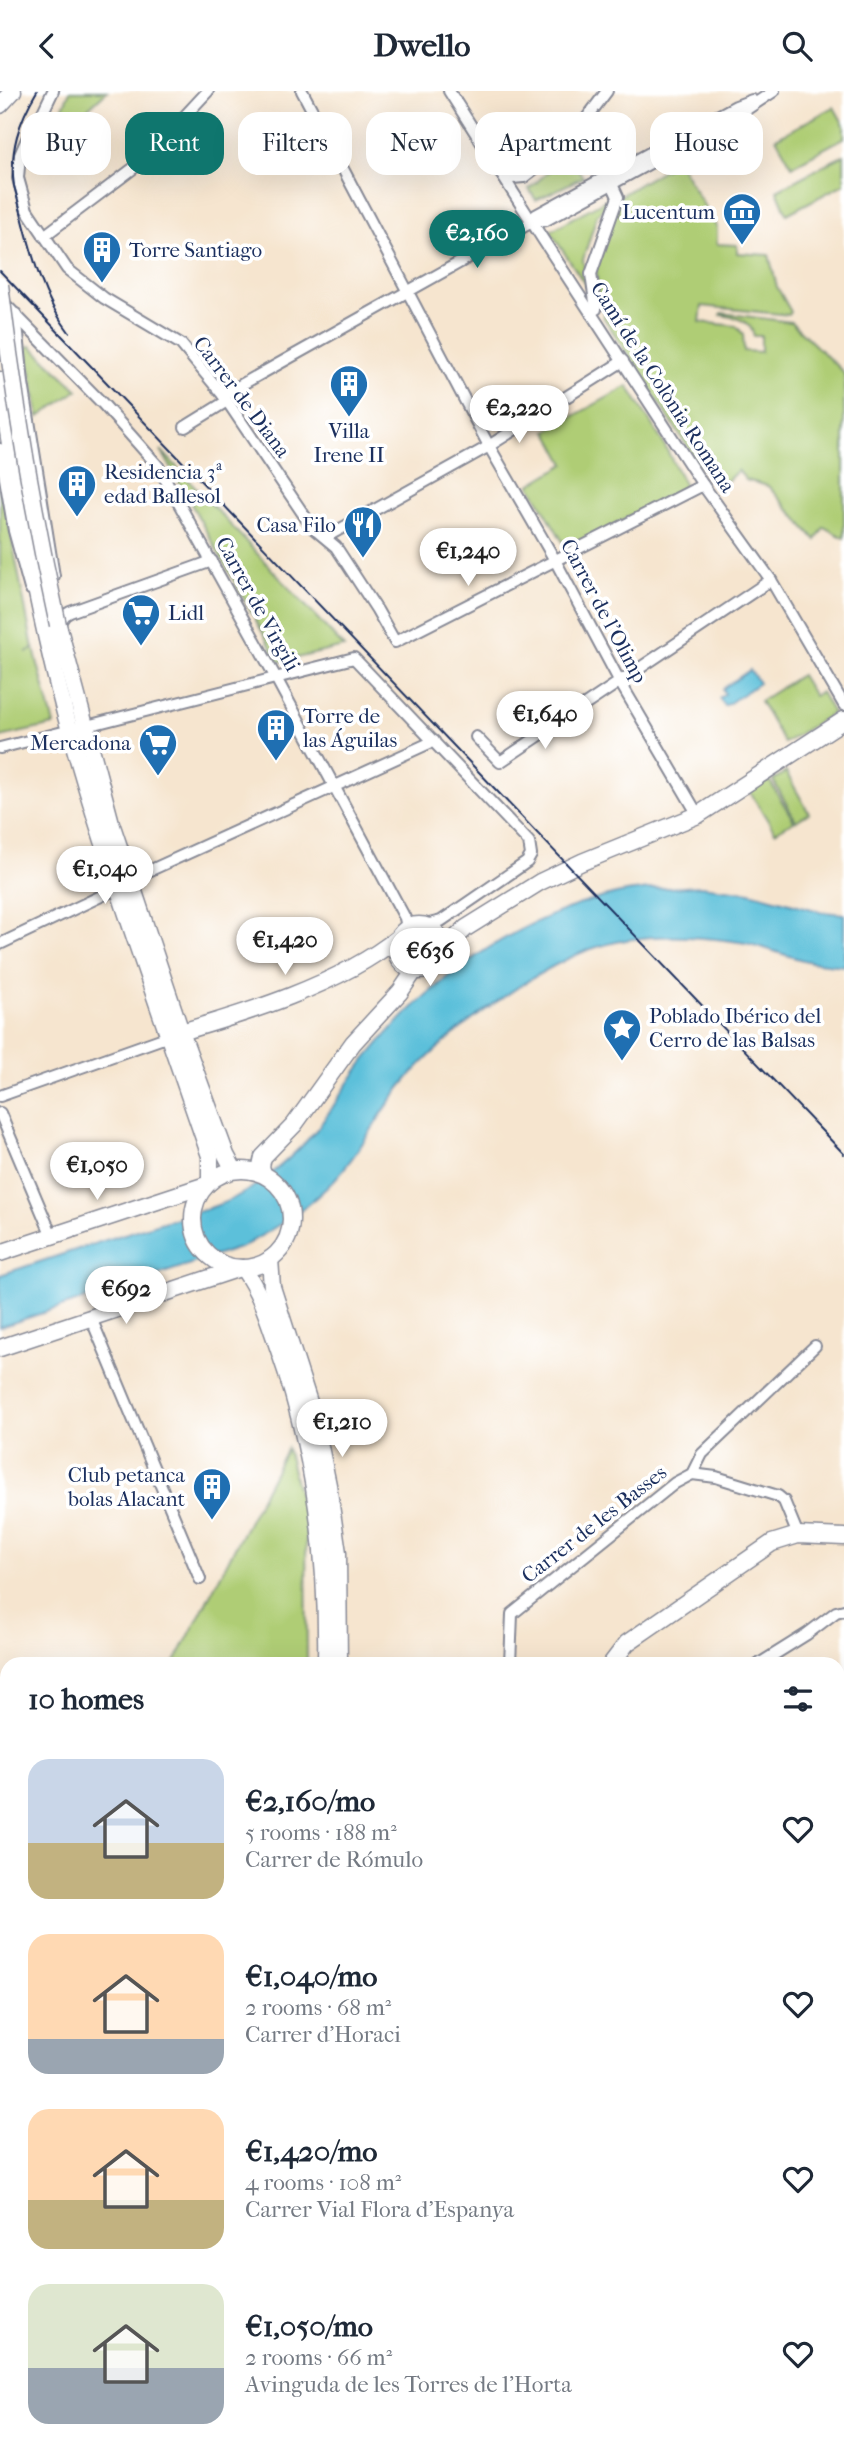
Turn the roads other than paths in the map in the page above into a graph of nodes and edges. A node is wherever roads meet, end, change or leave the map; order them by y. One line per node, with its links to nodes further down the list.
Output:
1 (12, 91): 8 (main road)
2 (53, 91): 16 (street, Carrer de Diana)
3 (208, 91): 16 (street)
4 (302, 91): 18 (street, Carrer de l'Olimp)
5 (449, 91): 10 (street, Camí de la Colònia Romana)
6 (607, 91): 9 (street)
7 (772, 92): 14 (street); 15 (street)
8 (0, 105)
9 (591, 112)
10 (475, 132)
11 (502, 175): 15 (street, Camí de la Colònia Romana)
12 (504, 175): 13 (street)
13 (526, 175)
14 (611, 184): 15 (street); 20 (street)
15 (532, 222): 18 (street); 20 (street, Camí de la Colònia Romana)
16 (44, 236): 26 (street, Carrer de Diana)
17 (0, 285): 35 (main road, bridge)
18 (406, 291): 26 (street); 28 (street, Carrer de l'Olimp)
19 (0, 303): 21 (street, Carrer de Virgili)
20 (591, 313): 24 (street, Camí de la Colònia Romana)
21 (16, 314): 22 (street, Carrer de Virgili); 23 (street)
22 (29, 330): 23 (street); 32 (street, Carrer de Virgili)
23 (18, 335): 35 (street)
24 (622, 361): 28 (street); 30 (street, Camí de la Colònia Romana)
25 (0, 380): 35 (main road)
26 (225, 398): 27 (street); 31 (street, Carrer de Diana)
27 (185, 427)
28 (489, 446): 31 (street); 33 (street, Carrer de l'Olimp)
29 (0, 449): 35 (street)
30 (703, 485): 33 (street); 34 (street, Camí de la Colònia Romana)
31 (326, 537): 33 (street, Carrer de Diana)
32 (212, 561): 35 (street); 36 (street, Carrer de Virgili)
33 (556, 562): 37 (street, Carrer de l'Olimp)
34 (771, 580): 37 (street); 38 (street, Camí de la Colònia Romana)
35 (51, 623): 40 (main road)
36 (276, 678): 40 (street); 42 (street); 44 (street, Carrer de Virgili)
37 (620, 682): 41 (street); 45 (street, Carrer de l'Olimp)
38 (844, 705)
39 (844, 720): 45 (main road)
40 (77, 728): 43 (street); 46 (main road)
41 (476, 737)
42 (434, 741): 44 (street); 48 (street)
43 (0, 748)
44 (335, 785): 46 (street); 49 (street, Carrer de Virgili)
45 (698, 815): 47 (main road)
46 (123, 884): 50 (street); 53 (main road)
47 (466, 928): 48 (main road); 51 (main road)
48 (431, 929): 49 (main road); 51 (main road)
49 (403, 932): 52 (main road); 53 (main road)
50 (0, 944)
51 (442, 951): 52 (main road)
52 (415, 970): 57 (main road)
53 (175, 1034): 54 (street); 56 (main road); 58 (main road)
54 (0, 1096)
55 (0, 1113): 59 (street)
56 (234, 1170): 57 (main road); 58 (main road)
57 (263, 1174): 61 (main road)
58 (208, 1183): 59 (main road); 62 (main road)
59 (52, 1236): 60 (main road)
60 (0, 1253)
61 (270, 1259): 62 (main road); 72 (main road)
62 (242, 1268): 63 (main road); 71 (main road)
63 (91, 1318): 65 (main road); 69 (street)
64 (815, 1346): 66 (street, Carrer de les Basses)
65 (0, 1348)
66 (692, 1474): 67 (street); 73 (street, Carrer de les Basses)
67 (798, 1535): 68 (main road); 74 (main road)
68 (844, 1537)
69 (200, 1579)
70 (844, 1610): 75 (street)
71 (326, 1657)
72 (339, 1657)
73 (510, 1657)
74 (616, 1657)
75 (770, 1657)

